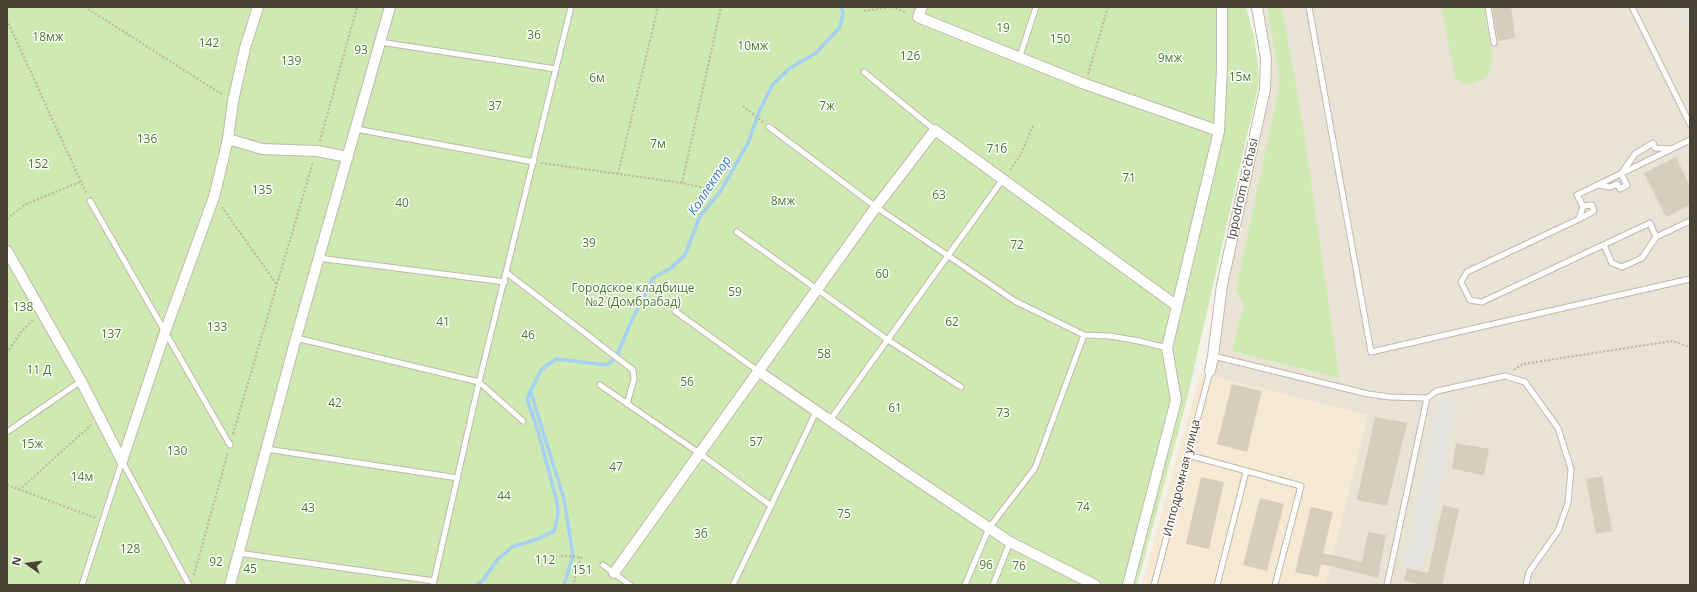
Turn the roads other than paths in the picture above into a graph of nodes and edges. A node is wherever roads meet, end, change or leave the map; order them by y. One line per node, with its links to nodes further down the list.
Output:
1 (258, 7): 21 (street)
2 (390, 7): 11 (street)
3 (571, 7): 14 (lane)
4 (922, 7): 13 (street)
5 (1036, 7): 13 (lane)
6 (1222, 7): 20 (street)
7 (1257, 7): 51 (street, Ippodrom ko'chasi)
8 (1309, 7): 41 (lane)
9 (1488, 7): 12 (lane)
10 (1632, 7): 16 (lane)
11 (380, 42): 14 (lane); 18 (street)
12 (1494, 43)
13 (1020, 59): 20 (street)
14 (556, 69): 25 (lane)
15 (864, 72): 19 (lane)
16 (1690, 124)
17 (769, 127): 31 (lane)
18 (356, 129): 24 (street); 25 (lane)
19 (935, 130): 27 (street); 31 (street)
20 (1219, 131): 44 (street)
21 (228, 139): 24 (street); 46 (street)
22 (1690, 140): 23 (lane)
23 (1671, 150): 26 (lane); 26 (lane)
24 (348, 157): 39 (street)
25 (534, 162): 40 (lane)
26 (1621, 174): 28 (lane); 28 (lane)
27 (1003, 179): 38 (lane); 44 (street)
28 (1598, 185): 30 (lane)
29 (90, 201): 46 (lane)
30 (1583, 206): 32 (lane); 32 (lane)
31 (876, 207): 38 (lane); 43 (street)
32 (1578, 219): 36 (lane)
33 (1690, 221): 35 (lane)
34 (737, 232): 43 (lane)
35 (1656, 237): 36 (lane); 36 (lane)
36 (1604, 245)
37 (7, 251): 54 (street)
38 (949, 257): 47 (lane); 49 (lane)
39 (318, 258): 42 (lane); 48 (street)
40 (507, 273): 42 (lane); 59 (lane)
41 (1690, 279)
42 (505, 282): 55 (lane)
43 (817, 290): 49 (lane); 52 (street)
44 (1177, 306): 50 (street)
45 (675, 311): 52 (lane)
46 (165, 332): 64 (lane); 68 (street)
47 (1084, 335): 50 (lane); 72 (lane)
48 (296, 338): 55 (lane); 65 (street)
49 (888, 340): 57 (lane); 61 (lane)
50 (1167, 348): 86 (street)
51 (1213, 356): 53 (street, Ippodrom ko'chasi); 58 (lane)
52 (758, 371): 60 (street); 66 (street)
53 (1210, 371): 67 (lane, Ипподромная улица)
54 (81, 381): 63 (lane); 68 (street)
55 (479, 382): 62 (lane); 70 (lane)
56 (600, 386): 59 (lane)
57 (961, 387)
58 (1427, 398): 90 (lane); 91 (lane)
59 (627, 404): 66 (lane)
60 (816, 412): 61 (street); 71 (lane)
61 (830, 420): 72 (street)
62 (523, 421)
63 (7, 432)
64 (230, 445)
65 (266, 449): 70 (lane); 74 (street)
66 (699, 453): 71 (lane); 76 (street)
67 (1188, 455): 69 (lane); 87 (lane, Ипподромная улица)
68 (122, 461): 78 (lane); 79 (lane)
69 (1246, 472): 88 (lane); 89 (lane)
70 (458, 478): 77 (lane)
71 (770, 505): 82 (lane)
72 (989, 528): 73 (street); 83 (lane)
73 (1010, 542): 84 (lane); 85 (street)
74 (238, 552): 77 (lane); 80 (street)
75 (603, 565): 76 (lane)
76 (614, 573): 81 (lane)
77 (434, 583)
78 (82, 585)
79 (189, 585)
80 (230, 585)
81 (630, 585)
82 (733, 585)
83 (964, 585)
84 (993, 585)
85 (1095, 585)
86 (1128, 585)
87 (1154, 585)
88 (1217, 585)
89 (1275, 585)
90 (1387, 585)
91 (1526, 585)

